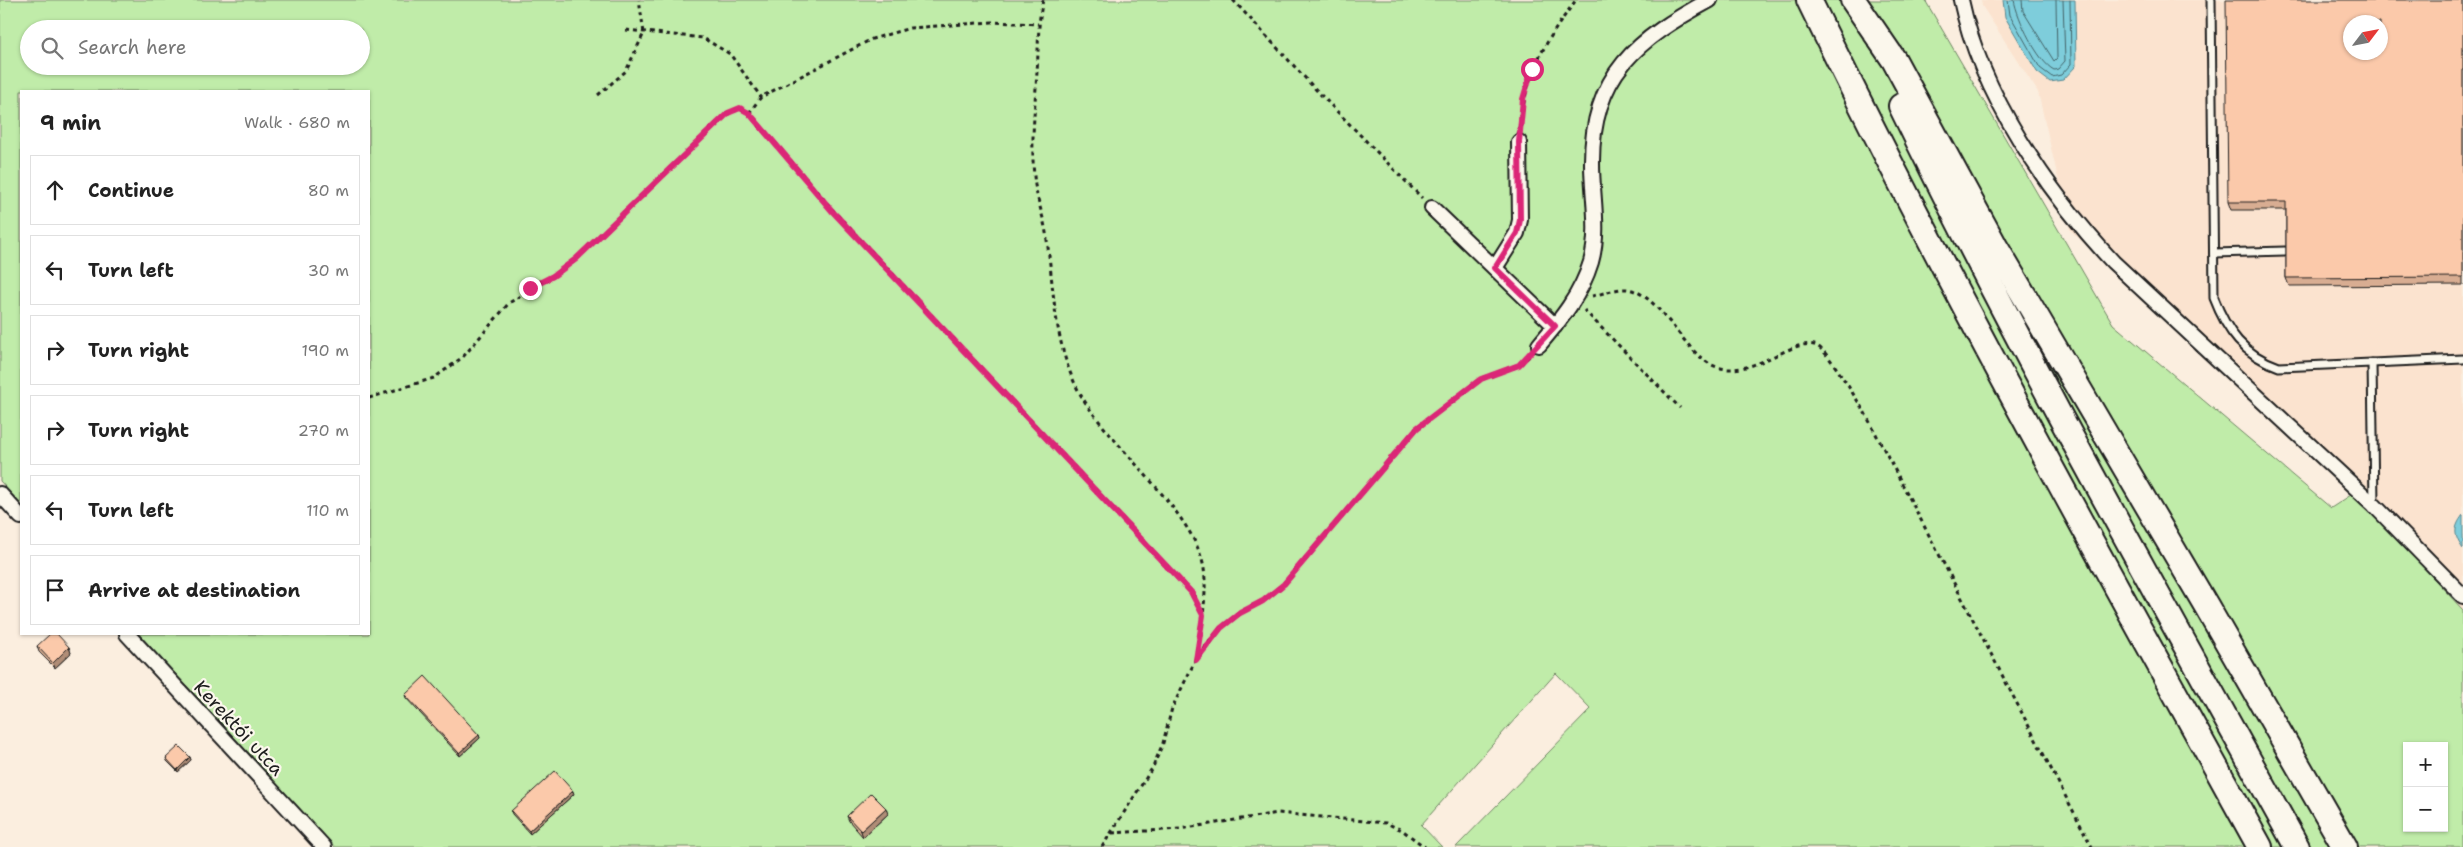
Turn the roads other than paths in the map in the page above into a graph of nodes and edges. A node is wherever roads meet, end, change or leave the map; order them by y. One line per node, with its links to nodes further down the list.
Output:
1 (1710, 0): 11 (street)
2 (1809, 0): 21 (highway)
3 (1851, 0): 22 (highway); 23 (highway)
4 (1961, 0): 16 (street)
5 (2211, 0): 9 (lane)
6 (1519, 142): 10 (street)
7 (1432, 208): 10 (street)
8 (2285, 251): 9 (lane)
9 (2214, 253): 14 (lane)
10 (1495, 268): 11 (street)
11 (1555, 326): 12 (street)
12 (1539, 345)
13 (2463, 358): 14 (lane)
14 (2372, 363): 16 (lane)
15 (0, 494): 17 (street)
16 (2374, 504): 18 (street)
17 (20, 516)
18 (2463, 596)
19 (128, 635): 20 (street, Kerektói utca)
20 (324, 847)
21 (2260, 847)
22 (2297, 847)
23 (2345, 847)

